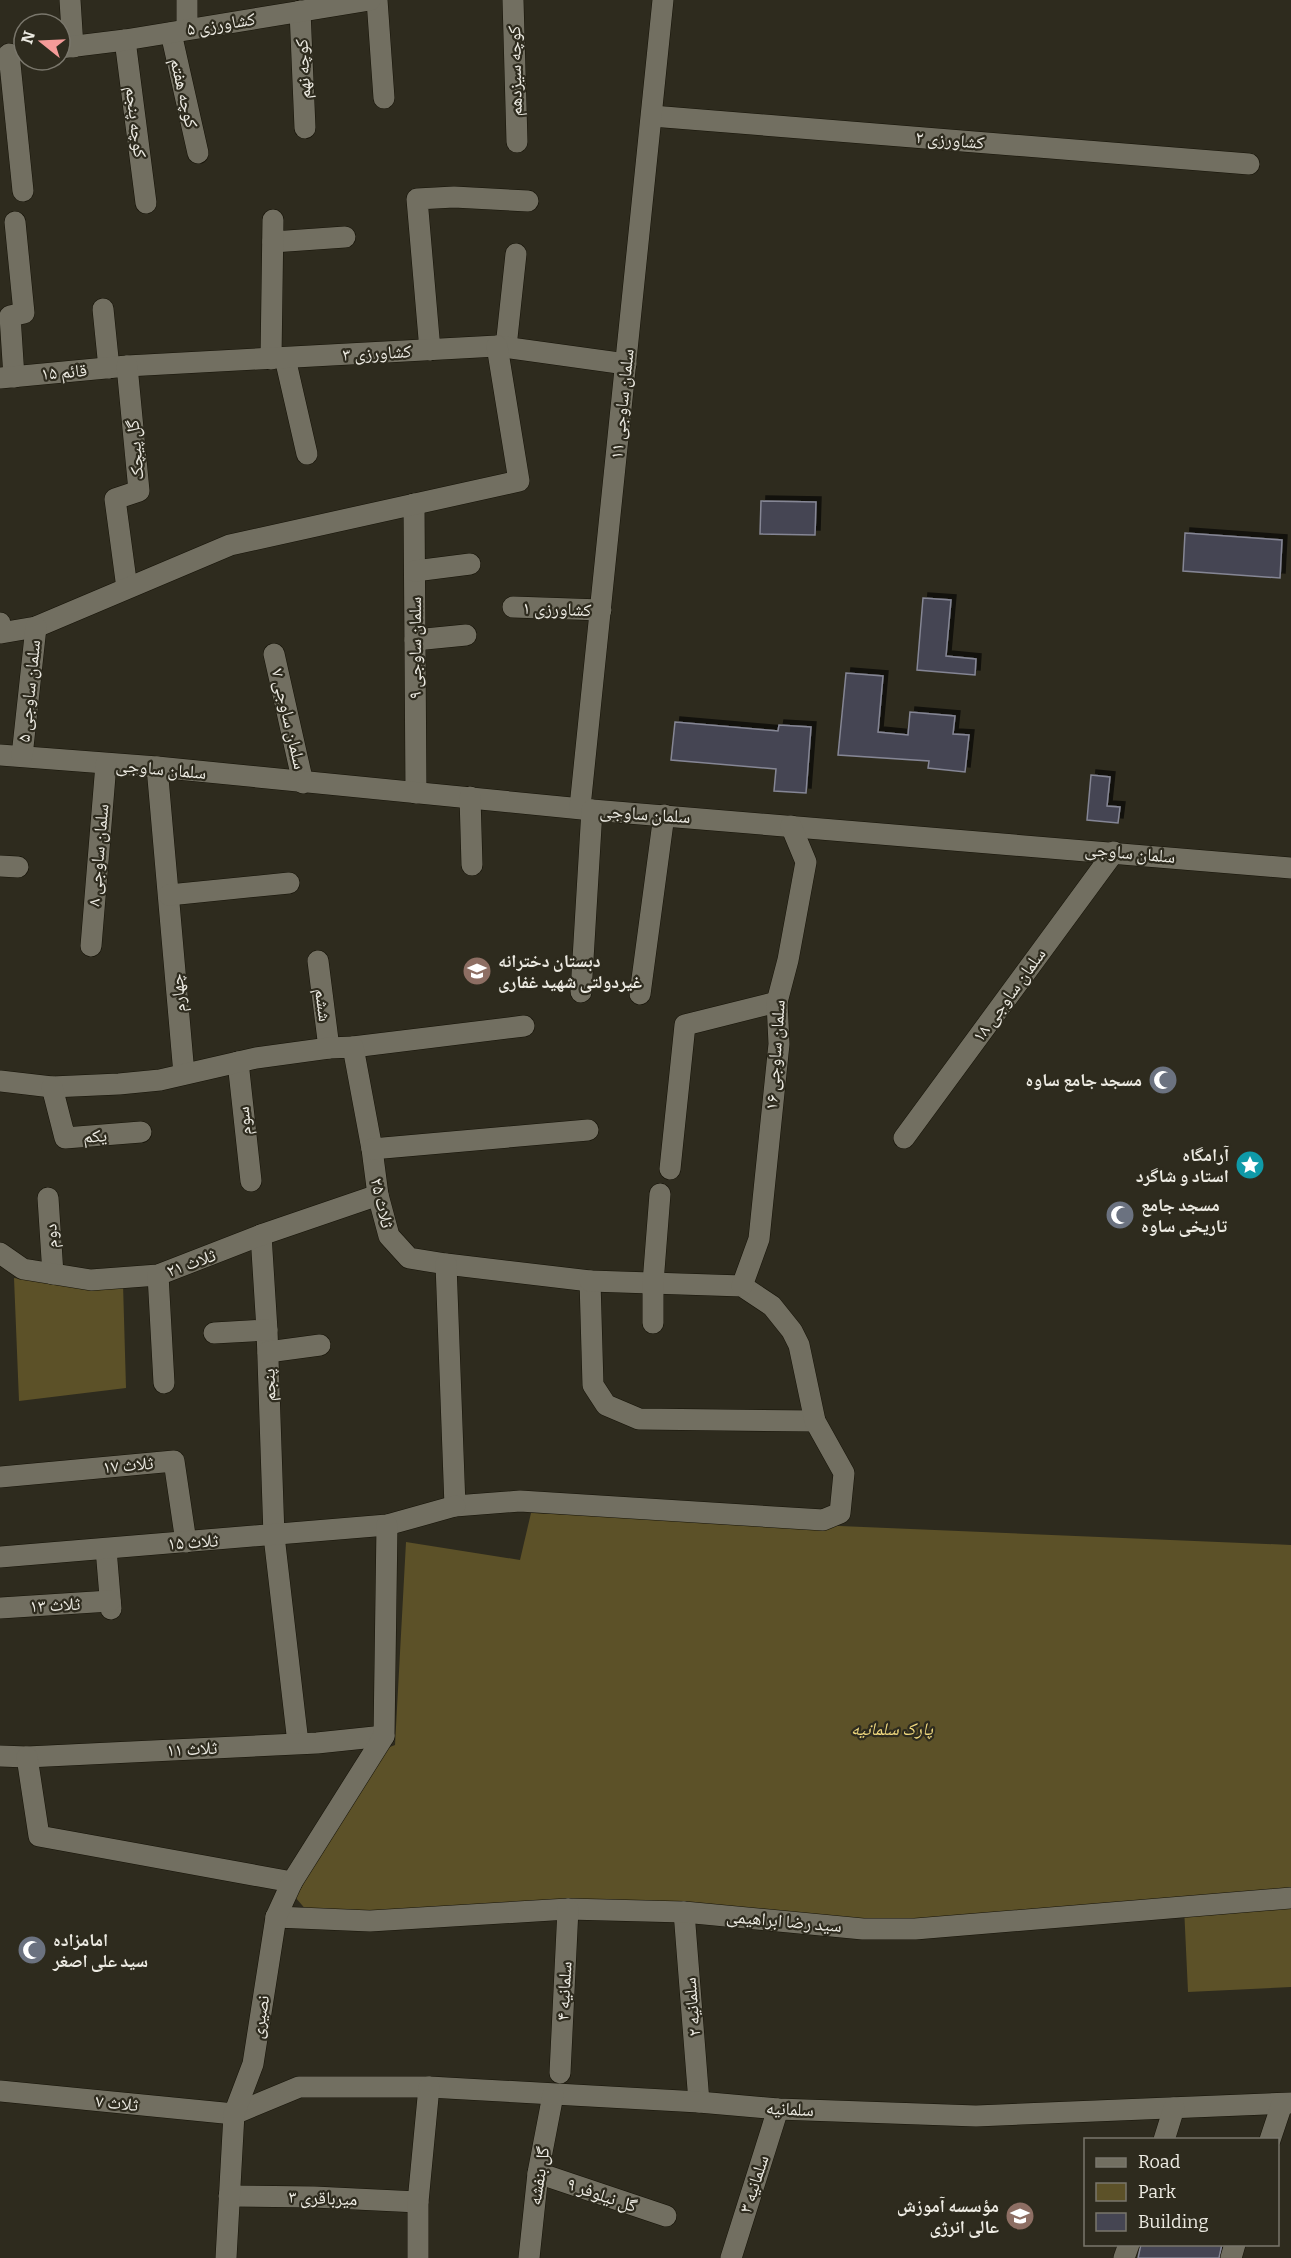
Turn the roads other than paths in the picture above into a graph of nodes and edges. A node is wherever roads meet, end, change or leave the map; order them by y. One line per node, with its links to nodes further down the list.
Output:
1 (187, 0): 7 (street, کوچه هفتم)
2 (370, 0): 6 (street, کشاورزی ۵)
3 (377, 0): 11 (street)
4 (513, 0): 14 (street, کوچه سیزدهم)
5 (663, 0): 12 (street, سلمان ساوجی ۱۱)
6 (293, 8): 7 (street, کشاورزی ۵); 13 (street, کوچه نهم)
7 (179, 31): 8 (street, کشاورزی ۵); 15 (street, کوچه هفتم)
8 (125, 40): 9 (street, کشاورزی ۵); 19 (street, کوچه پنجم)
9 (72, 46)
10 (7, 50): 17 (street)
11 (384, 98)
12 (652, 116): 16 (street, کشاورزی ۲); 29 (street, سلمان ساوجی ۱۱)
13 (305, 128)
14 (517, 142)
15 (198, 153)
16 (1249, 164)
17 (22, 191)
18 (528, 201): 27 (street)
19 (146, 203)
20 (273, 220): 23 (street)
21 (15, 222): 31 (street)
22 (345, 237): 23 (street)
23 (273, 242): 28 (street)
24 (516, 254): 26 (street)
25 (103, 309): 30 (street)
26 (501, 347): 27 (street, کشاورزی ۳); 29 (street, کشاورزی ۳); 33 (street)
27 (430, 350): 28 (street, کشاورزی ۳)
28 (278, 358): 30 (street, کشاورزی ۳); 32 (street)
29 (626, 364): 38 (street, سلمان ساوجی ۱۱)
30 (118, 367): 31 (street, قائم ۱۵); 36 (street, گل پیچک)
31 (7, 377)
32 (307, 454)
33 (414, 504): 35 (street, سلمان ساوجی ۹); 36 (street)
34 (470, 564): 35 (street)
35 (415, 571): 42 (street, سلمان ساوجی ۹)
36 (127, 588): 40 (street)
37 (513, 607): 38 (street, کشاورزی ۱)
38 (601, 610): 51 (street, سلمان ساوجی ۱۱)
39 (0, 623): 40 (street)
40 (36, 627): 45 (street, سلمان ساوجی ۵)
41 (466, 635): 42 (street)
42 (415, 640): 49 (street, سلمان ساوجی ۹)
43 (274, 654): 48 (street, سلمان ساوجی ۷)
44 (0, 755): 45 (street, سلمان ساوجی)
45 (22, 756): 46 (street, سلمان ساوجی)
46 (106, 764): 47 (street, سلمان ساوجی); 59 (street, سلمان ساوجی ۸)
47 (157, 768): 48 (street, سلمان ساوجی); 58 (street, چهارم)
48 (303, 783): 49 (street, سلمان ساوجی)
49 (416, 793): 50 (street, سلمان ساوجی)
50 (470, 797): 51 (street, سلمان ساوجی); 55 (street)
51 (586, 809): 52 (street, سلمان ساوجی); 61 (street, سلمان ساوجی ۱۱)
52 (664, 814): 53 (street, سلمان ساوجی); 62 (street)
53 (791, 826): 54 (street, سلمان ساوجی); 63 (street, سلمان ساوجی ۱۶)
54 (1114, 852): 56 (street, سلمان ساوجی); 73 (street, سلمان ساوجی ۱۸)
55 (472, 865)
56 (1291, 868)
57 (289, 883): 58 (street)
58 (170, 904): 68 (street, چهارم)
59 (91, 946)
60 (318, 961): 66 (street, ششم)
61 (581, 992)
62 (640, 994)
63 (777, 1002): 75 (street); 87 (street, سلمان ساوجی ۱۶)
64 (524, 1026): 65 (street)
65 (353, 1047): 66 (street); 74 (street, ثلاث ۲۵)
66 (329, 1048): 67 (street)
67 (238, 1062): 68 (street); 76 (street, سوم)
68 (184, 1074): 70 (street)
69 (0, 1081): 70 (street)
70 (52, 1087): 72 (street, یکم)
71 (588, 1130): 74 (street)
72 (141, 1132)
73 (904, 1138)
74 (372, 1149): 78 (street, ثلاث ۲۵)
75 (670, 1169)
76 (251, 1181)
77 (660, 1194): 86 (street)
78 (378, 1195): 80 (street, ثلاث ۲۱); 82 (street, ثلاث ۲۵)
79 (48, 1198): 83 (street, دوم)
80 (261, 1235): 84 (street, ثلاث ۲۱); 89 (street, پنجم)
81 (0, 1253): 83 (street, ثلاث ۲۱)
82 (446, 1264): 85 (street, ثلاث ۲۵); 96 (street)
83 (53, 1274): 84 (street, ثلاث ۲۱)
84 (158, 1275): 93 (street)
85 (590, 1281): 86 (street, ثلاث ۲۵); 94 (street)
86 (653, 1283): 87 (street, ثلاث ۲۵); 88 (street)
87 (742, 1286): 94 (street)
88 (653, 1323)
89 (267, 1330): 90 (street); 92 (street, پنجم)
90 (214, 1333)
91 (320, 1345): 92 (street)
92 (268, 1352): 98 (street, پنجم)
93 (164, 1383)
94 (815, 1421): 96 (street, ثلاث ۱۵)
95 (0, 1477): 99 (street, ثلاث ۱۷)
96 (454, 1506): 97 (street, ثلاث ۱۵)
97 (387, 1525): 98 (street, ثلاث ۱۵); 103 (street)
98 (274, 1536): 99 (street, ثلاث ۱۵); 104 (street, پنجم)
99 (186, 1542): 100 (street, ثلاث ۱۵)
100 (106, 1549): 101 (street, ثلاث ۱۵); 102 (street, ثلاث ۱۳)
101 (0, 1557)
102 (0, 1608)
103 (384, 1736): 104 (street, ثلاث ۱۱); 107 (street, نصیری)
104 (298, 1743): 106 (street, ثلاث ۱۱)
105 (0, 1756): 106 (street, ثلاث ۱۱)
106 (27, 1757): 107 (street)
107 (292, 1882): 111 (street, نصیری)
108 (1291, 1898): 110 (street, سید رضا ابراهیمی)
109 (567, 1909): 110 (street, سید رضا ابراهیمی); 111 (street, سید رضا ابراهیمی); 112 (street, سلمانیه ۴)
110 (684, 1912): 116 (street, سلمانیه ۲)
111 (276, 1917): 120 (street, نصیری)
112 (560, 2073)
113 (429, 2087): 115 (street, سلمانیه); 120 (street, سلمانیه); 125 (street)
114 (0, 2091): 120 (street, ثلاث ۷)
115 (554, 2095): 116 (street, سلمانیه); 123 (street, گل بنفشه)
116 (699, 2102): 119 (street, سلمانیه)
117 (1288, 2105): 118 (street, سلمانیه); 122 (street)
118 (1174, 2108): 119 (street, سلمانیه); 121 (street)
119 (778, 2109): 130 (street, سلمانیه ۳)
120 (234, 2114): 124 (street, نصیری)
121 (1164, 2138)
122 (1271, 2138)
123 (538, 2173): 126 (street, گل نیلوفر ۹); 129 (street, گل بنفشه)
124 (229, 2196): 125 (street, میرباقری ۳); 127 (street, نصیری)
125 (418, 2202): 128 (street)
126 (666, 2216)
127 (226, 2258)
128 (418, 2258)
129 (529, 2258)
130 (731, 2258)

